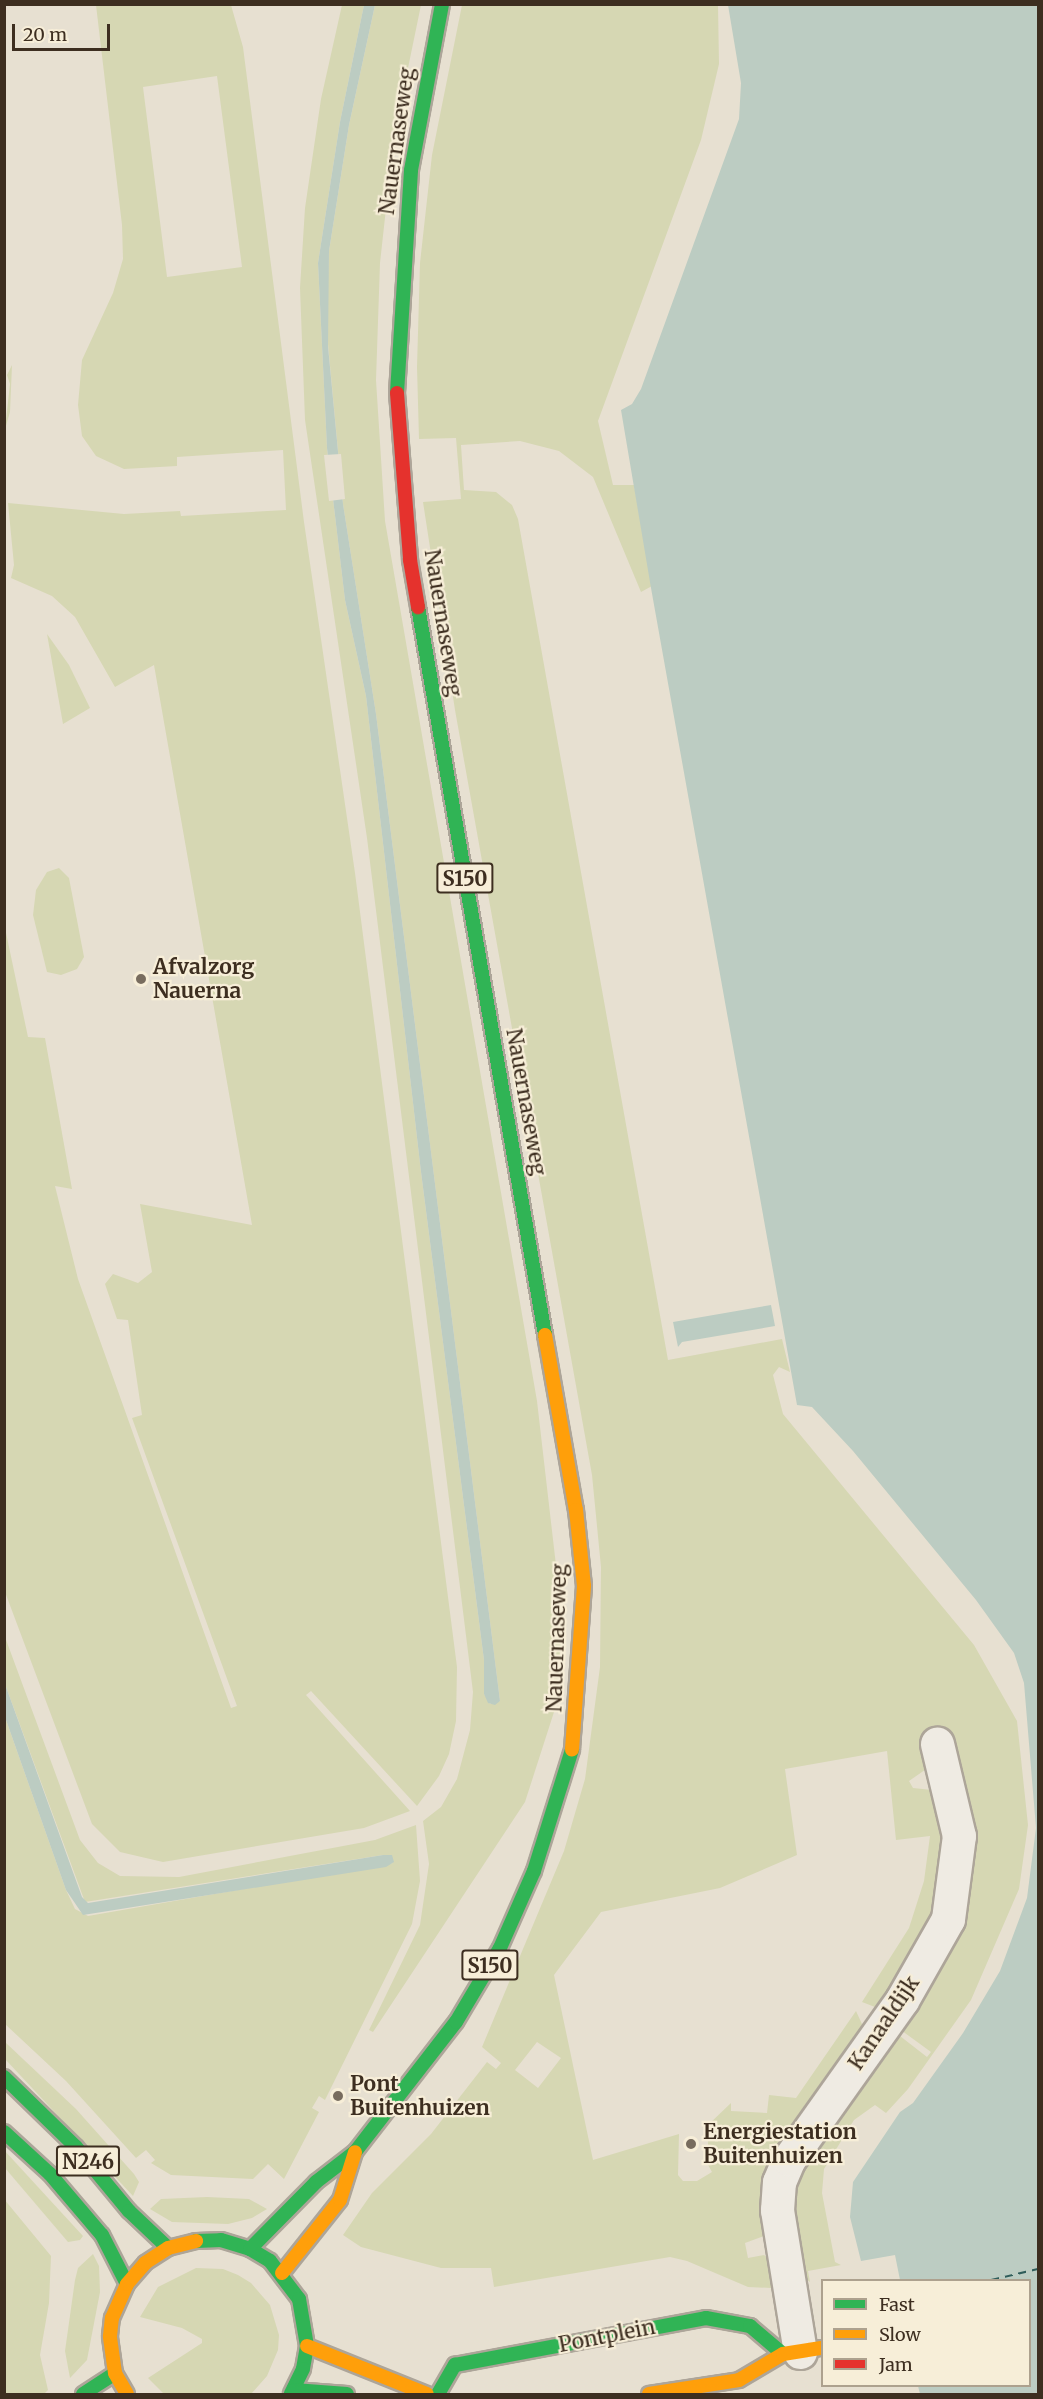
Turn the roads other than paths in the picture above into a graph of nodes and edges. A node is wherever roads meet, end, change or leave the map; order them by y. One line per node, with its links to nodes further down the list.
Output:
1 (442, 4): 5 (main road, Nauernaseweg / S150)
2 (937, 1744): 11 (street, Kanaaldijk)
3 (4, 2077): 6 (main road, N246)
4 (4, 2132): 9 (main road, N246)
5 (355, 2152): 7 (main road, Nauernaseweg / S150); 8 (main road, Nauernaseweg / S150)
6 (168, 2248): 7 (main road); 9 (main road)
7 (250, 2249): 8 (main road)
8 (282, 2273): 10 (main road)
9 (127, 2284): 12 (main road)
10 (308, 2346): 13 (main road); 17 (main road)
11 (802, 2351): 18 (main road, Pontplein); 19 (main road)
12 (115, 2373): 14 (main road); 15 (main road)
13 (292, 2392): 16 (main road)
14 (83, 2394)
15 (128, 2394)
16 (347, 2394)
17 (427, 2394)
18 (438, 2394)
19 (649, 2394)

